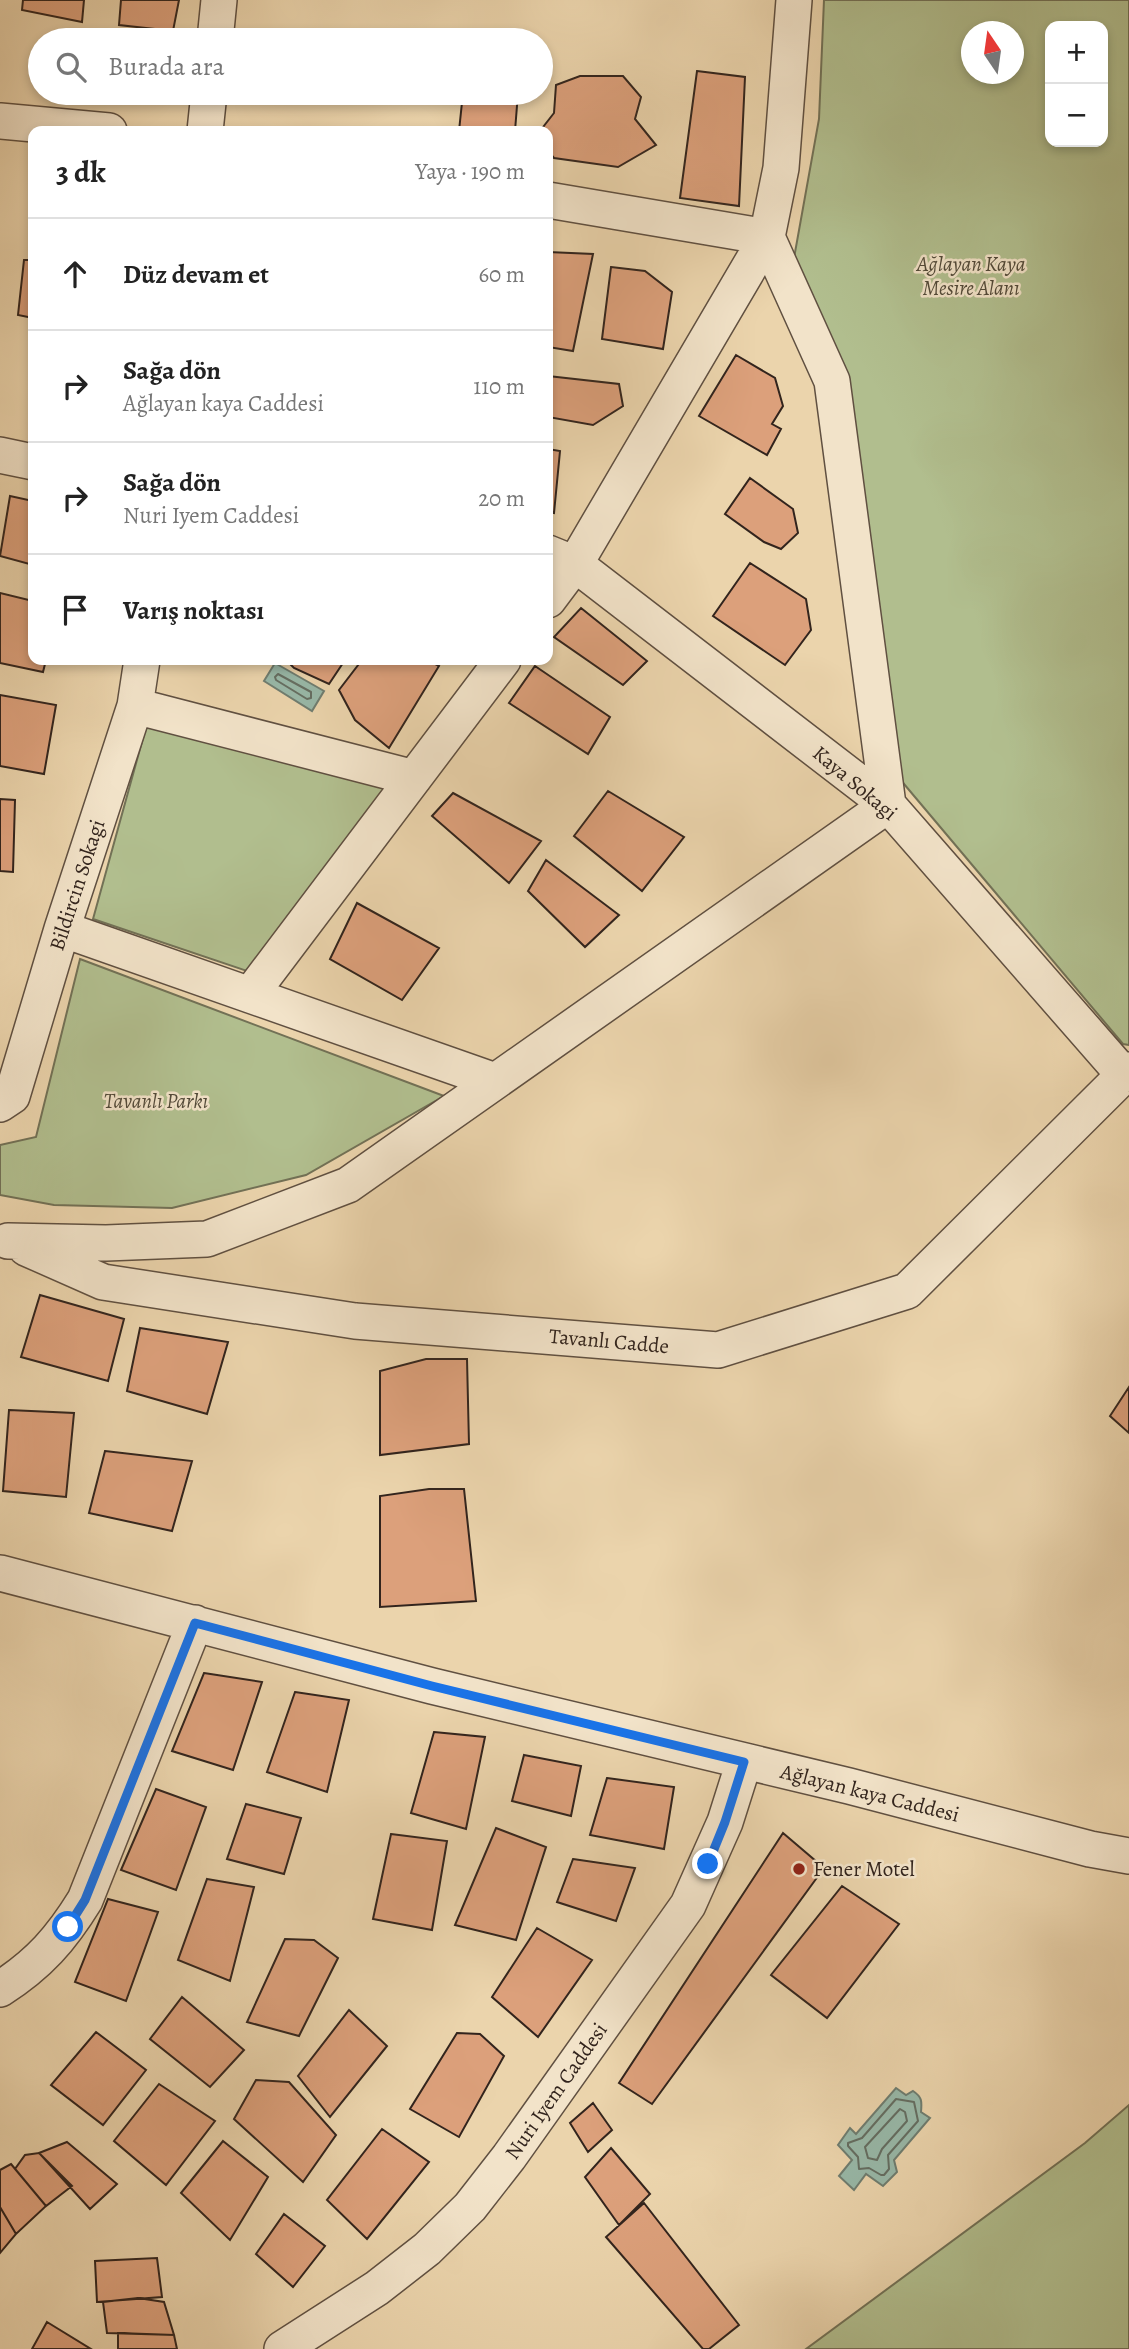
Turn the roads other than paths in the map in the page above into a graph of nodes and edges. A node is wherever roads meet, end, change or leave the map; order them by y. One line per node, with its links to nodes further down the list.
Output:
1 (219, 0): 3 (street)
2 (794, 0): 9 (street)
3 (216, 28)
4 (208, 105): 7 (street)
5 (0, 121): 6 (street)
6 (54, 126)
7 (206, 126)
8 (553, 201): 9 (street)
9 (767, 237): 12 (street); 18 (street)
10 (0, 455): 11 (street)
11 (28, 461)
12 (561, 558): 13 (street); 18 (street, Kaya Sokagi)
13 (553, 584)
14 (141, 665): 16 (street, Bildircin Sokagi)
15 (499, 665): 17 (street)
16 (135, 706): 17 (street); 19 (street, Bildircin Sokagi)
17 (414, 778): 20 (street)
18 (887, 805): 21 (street, Kaya Sokagi); 22 (street)
19 (62, 929): 20 (street); 23 (street, Bildircin Sokagi)
20 (250, 995): 22 (street)
21 (1126, 1072): 24 (street, Tavanlı Cadde)
22 (495, 1081): 24 (street)
23 (0, 1104)
24 (4, 1239)
25 (0, 1573): 26 (street, Ağlayan kaya Caddesi)
26 (195, 1623): 27 (street, Ağlayan kaya Caddesi); 29 (street)
27 (744, 1762): 28 (street, Ağlayan kaya Caddesi); 30 (street, Nuri Iyem Caddesi)
28 (1129, 1856)
29 (0, 1990)
30 (282, 2349)

